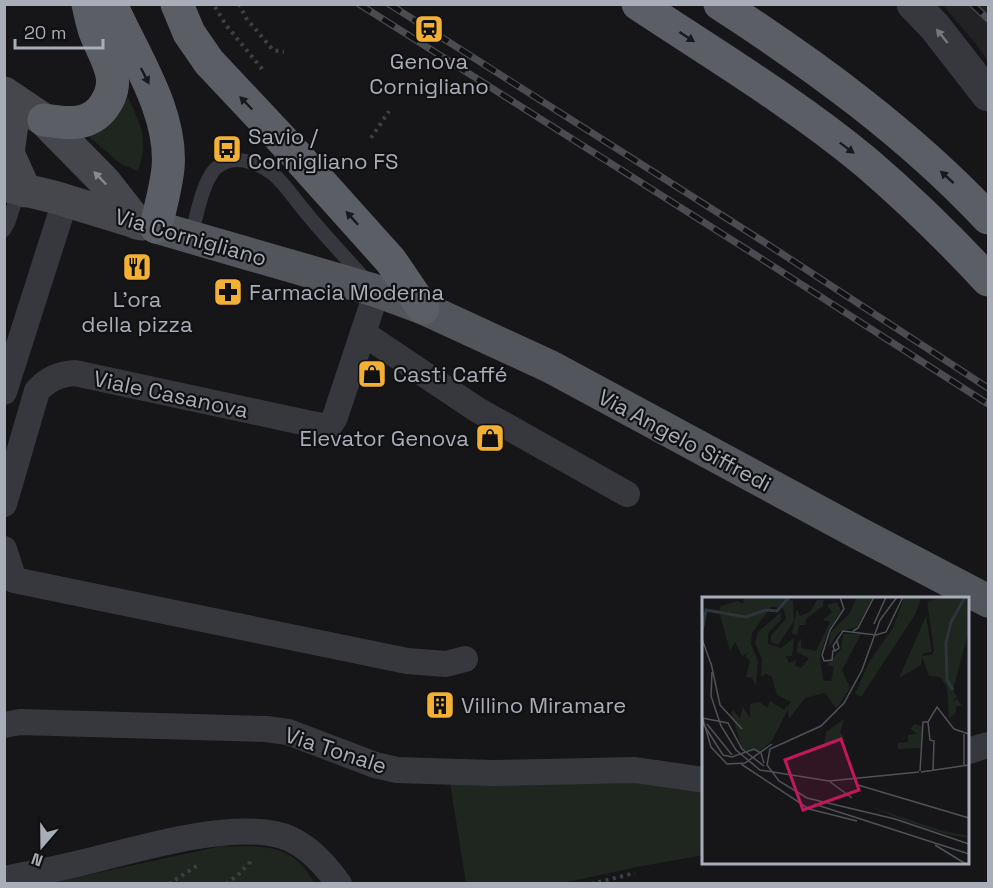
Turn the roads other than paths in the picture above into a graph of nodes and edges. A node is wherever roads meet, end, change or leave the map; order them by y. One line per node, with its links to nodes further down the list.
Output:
1 (88, 4): 11 (highway)
2 (111, 4): 15 (highway, one-way to 15)
3 (177, 4): 20 (highway, one-way to 3)
4 (638, 4): 18 (highway, one-way to 18)
5 (720, 4): 8 (highway)
6 (749, 4): 8 (highway)
7 (914, 4): 10 (street, one-way to 7)
8 (828, 78): 14 (highway, one-way to 8)
9 (4, 95): 11 (main road); 12 (main road)
10 (988, 95)
11 (44, 120): 15 (main road, one-way to 11)
12 (16, 188): 13 (main road, Via Cornigliano); 16 (lane)
13 (65, 201): 15 (main road, Via Cornigliano); 22 (street)
14 (988, 218)
15 (147, 225): 17 (main road, Via Cornigliano)
16 (4, 230)
17 (191, 237): 19 (main road, Via Cornigliano); 19 (lane)
18 (988, 280)
19 (376, 291): 20 (main road, Via Angelo Siffredi); 21 (street)
20 (423, 308): 26 (main road, Via Angelo Siffredi)
21 (363, 333): 23 (street); 24 (street, Viale Casanova)
22 (4, 392)
23 (627, 494)
24 (4, 504)
25 (4, 549): 27 (street)
26 (988, 601)
27 (465, 659)
28 (4, 726): 31 (street, Via Tonale)
29 (988, 745): 30 (street)
30 (969, 751)
31 (702, 780)
32 (4, 879): 33 (street)
33 (339, 884)

